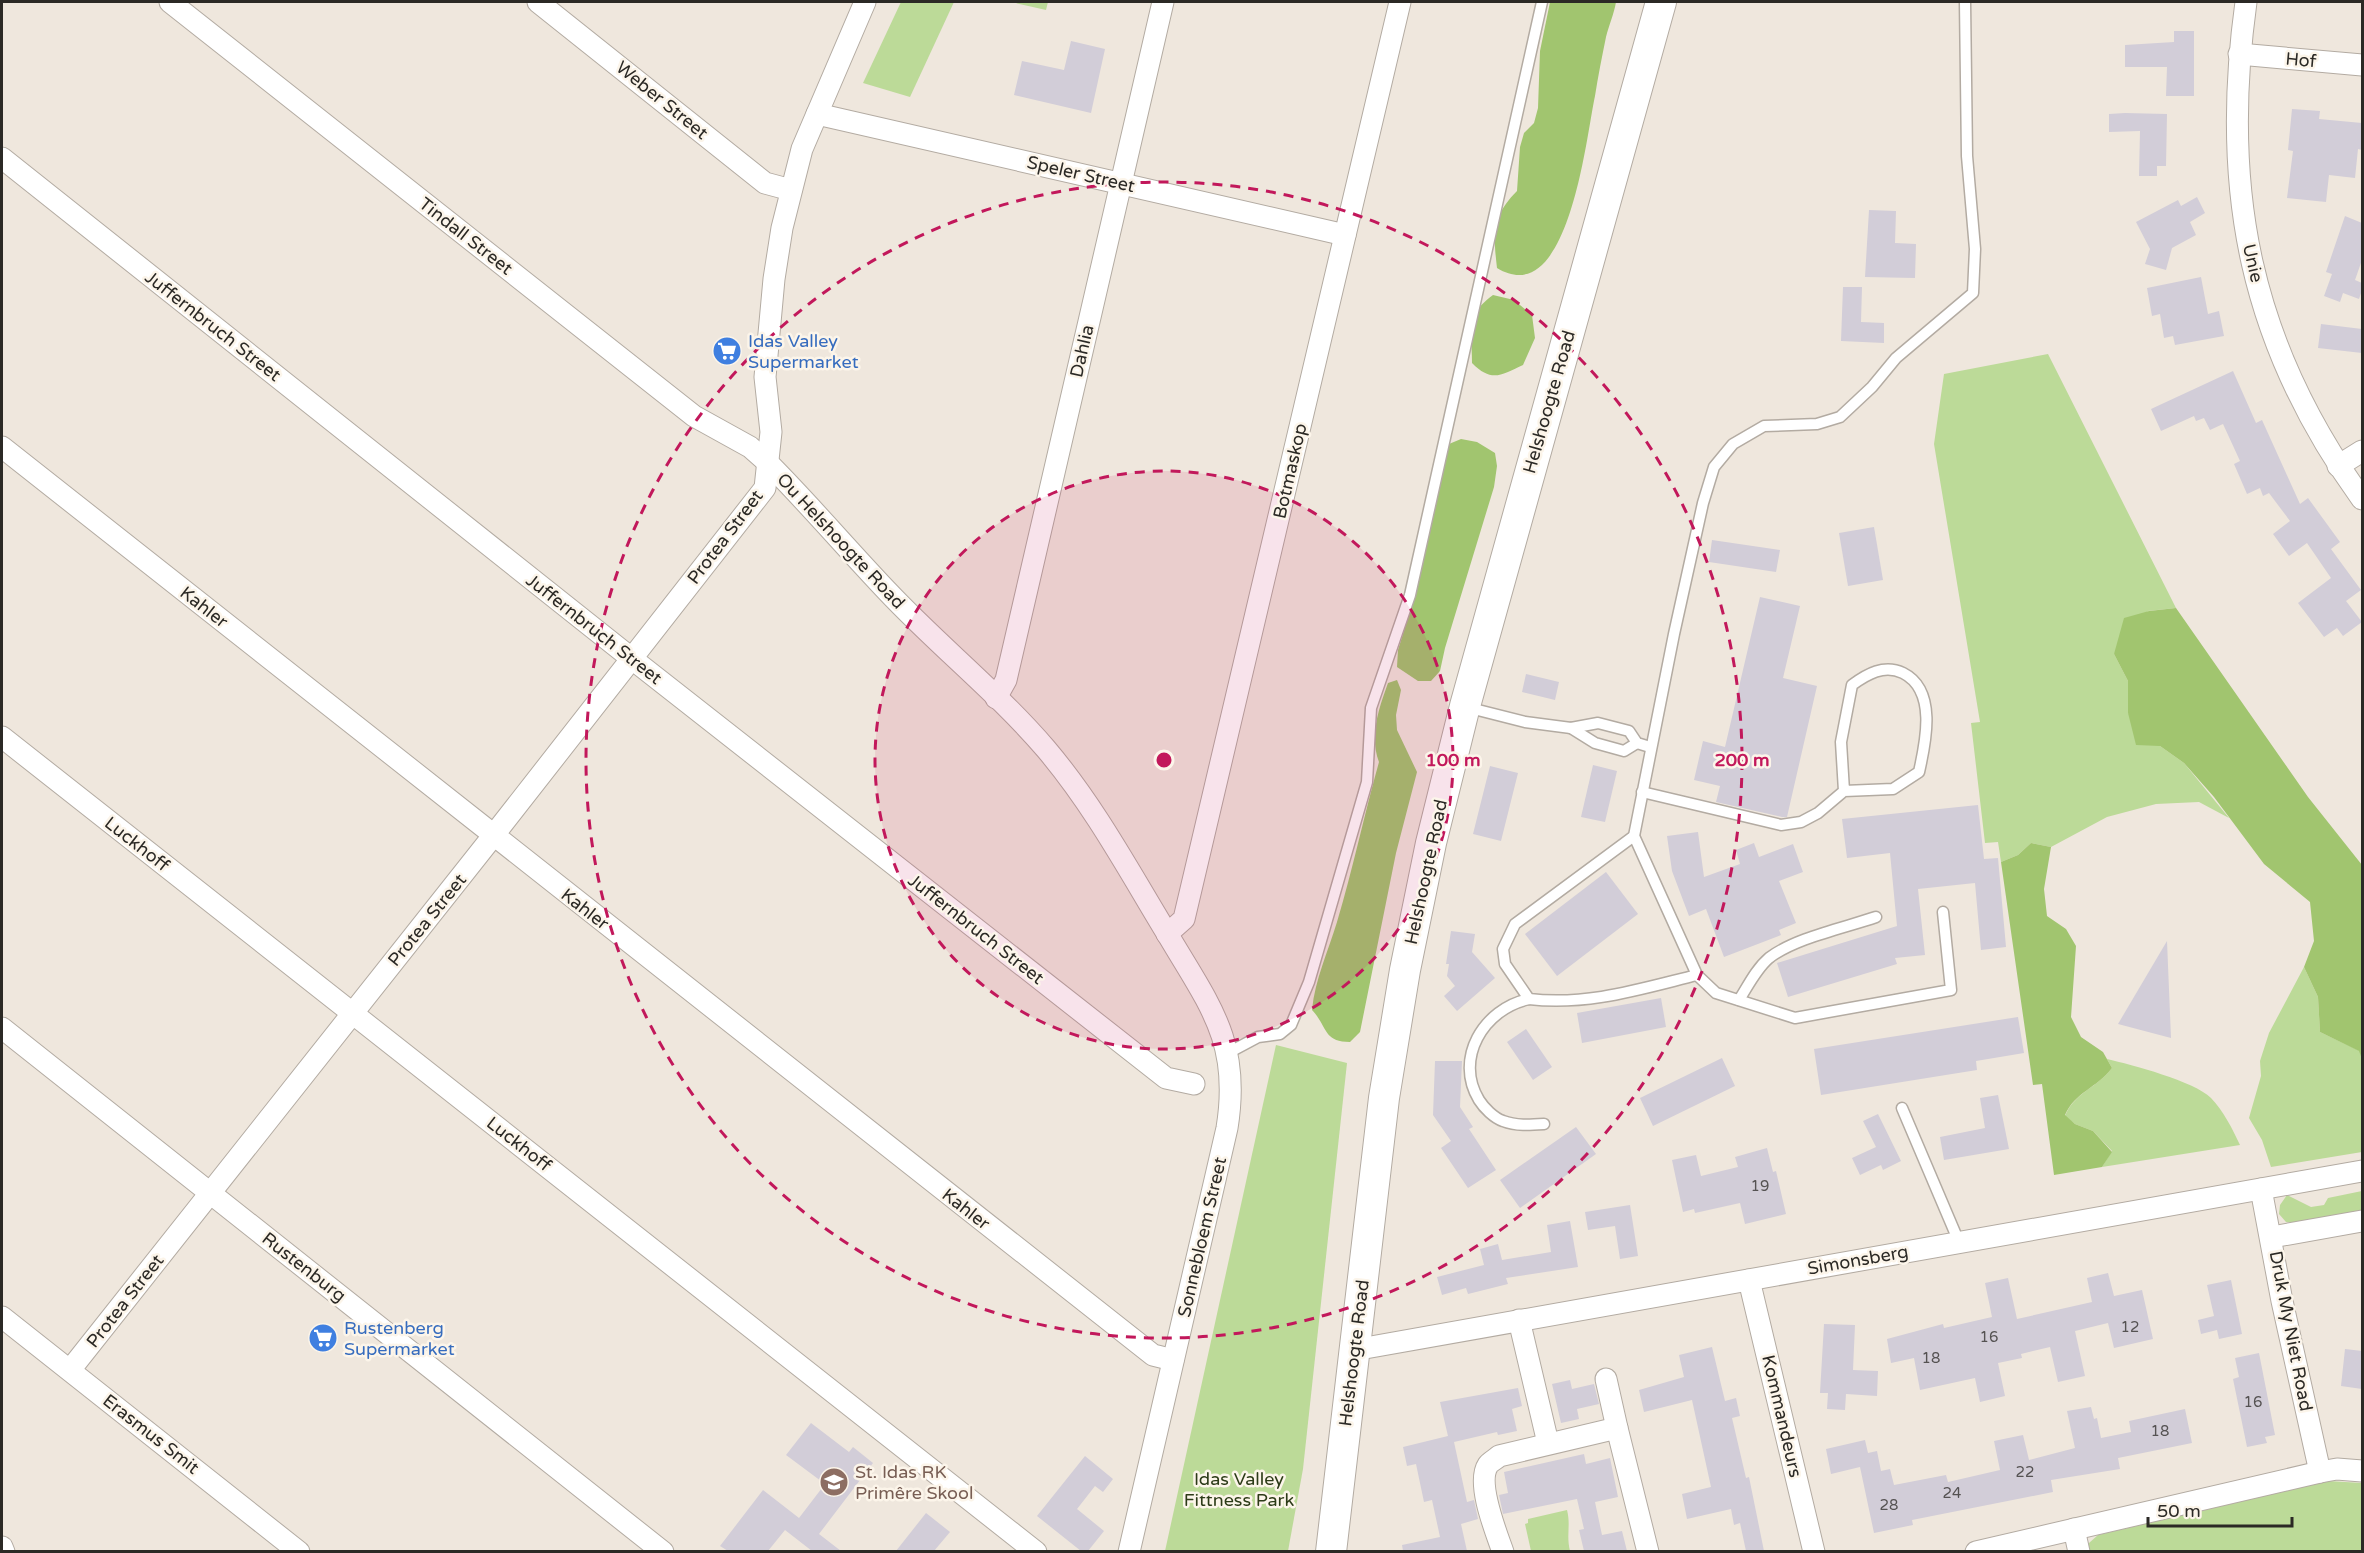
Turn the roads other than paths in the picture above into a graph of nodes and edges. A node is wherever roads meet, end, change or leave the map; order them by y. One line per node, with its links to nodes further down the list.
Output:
1 (170, 2): 19 (street, Tindall Street)
2 (538, 2): 15 (street, Weber Street)
3 (865, 2): 12 (street, Ou Helshoogte Road)
4 (1163, 2): 14 (street, Dahlia)
5 (1400, 2): 16 (street, Botmaskop)
6 (1542, 2): 41 (lane)
7 (1661, 2): 24 (main road, Helshoogte Road)
8 (1965, 2): 28 (lane)
9 (2246, 2): 10 (street, Unie)
10 (2239, 54): 11 (street, Hof); 20 (street, Unie)
11 (2362, 65)
12 (817, 114): 14 (street, Speler Street); 15 (street, Ou Helshoogte Road)
13 (2, 158): 22 (street, Juffernbruch Street)
14 (1121, 183): 16 (street, Speler Street); 23 (street, Dahlia)
15 (791, 189): 19 (street, Ou Helshoogte Road)
16 (1345, 235): 35 (street, Botmaskop)
17 (2, 447): 31 (street, Kahler)
18 (2362, 451): 20 (street)
19 (768, 462): 22 (street, Protea Street); 23 (street, Ou Helshoogte Road)
20 (2338, 466): 21 (street, Unie)
21 (2362, 500)
22 (631, 658): 31 (street, Protea Street); 42 (street, Juffernbruch Street)
23 (996, 698): 35 (street, Ou Helshoogte Road)
24 (1465, 706): 25 (lane); 54 (main road, Helshoogte Road)
25 (1571, 728): 27 (lane); 27 (lane)
26 (2, 737): 39 (street, Luckhoff)
27 (1637, 743): 28 (lane)
28 (1650, 747): 30 (lane)
29 (1844, 791): 29 (lane); 30 (lane)
30 (1642, 792): 32 (lane)
31 (494, 836): 39 (street, Protea Street); 55 (street, Kahler)
32 (1634, 836): 36 (lane); 37 (lane)
33 (1943, 912): 38 (lane)
34 (1876, 917): 38 (lane)
35 (1167, 934): 41 (street, Sonnebloem Street)
36 (1696, 975): 37 (lane); 38 (lane)
37 (1529, 999): 44 (lane)
38 (1739, 1000)
39 (351, 1014): 47 (street, Protea Street); 68 (street, Luckhoff)
40 (2, 1028): 47 (street, Rustenburg)
41 (1228, 1053): 55 (street, Sonnebloem Street)
42 (1194, 1084)
43 (1902, 1108): 50 (lane)
44 (1544, 1124)
45 (2362, 1171): 46 (street, Simonsberg)
46 (2261, 1189): 49 (street, Druk My Niet Road); 50 (street, Simonsberg)
47 (211, 1192): 56 (street, Protea Street); 67 (street, Rustenburg)
48 (2362, 1221): 49 (street)
49 (2272, 1238): 61 (street, Druk My Niet Road)
50 (1959, 1242): 51 (street, Simonsberg)
51 (1749, 1280): 53 (street, Simonsberg); 72 (street, Kommandeurs)
52 (2, 1317): 56 (street, Erasmus Smit)
53 (1519, 1320): 54 (street, Simonsberg); 59 (street)
54 (1354, 1350): 63 (main road, Helshoogte Road)
55 (1173, 1360): 69 (street, Sonnebloem Street)
56 (70, 1370): 66 (street, Erasmus Smit)
57 (1605, 1379): 58 (street)
58 (1617, 1428): 59 (street); 71 (street)
59 (1548, 1443): 70 (street)
60 (2362, 1471): 61 (street)
61 (2320, 1472): 62 (street)
62 (2074, 1529): 73 (street); 74 (street)
63 (1338, 1543)
64 (2, 1546): 65 (street)
65 (4, 1551)
66 (299, 1551)
67 (663, 1551)
68 (1036, 1551)
69 (1129, 1551)
70 (1503, 1551)
71 (1648, 1551)
72 (1814, 1551)
73 (1976, 1551)
74 (2079, 1551)

